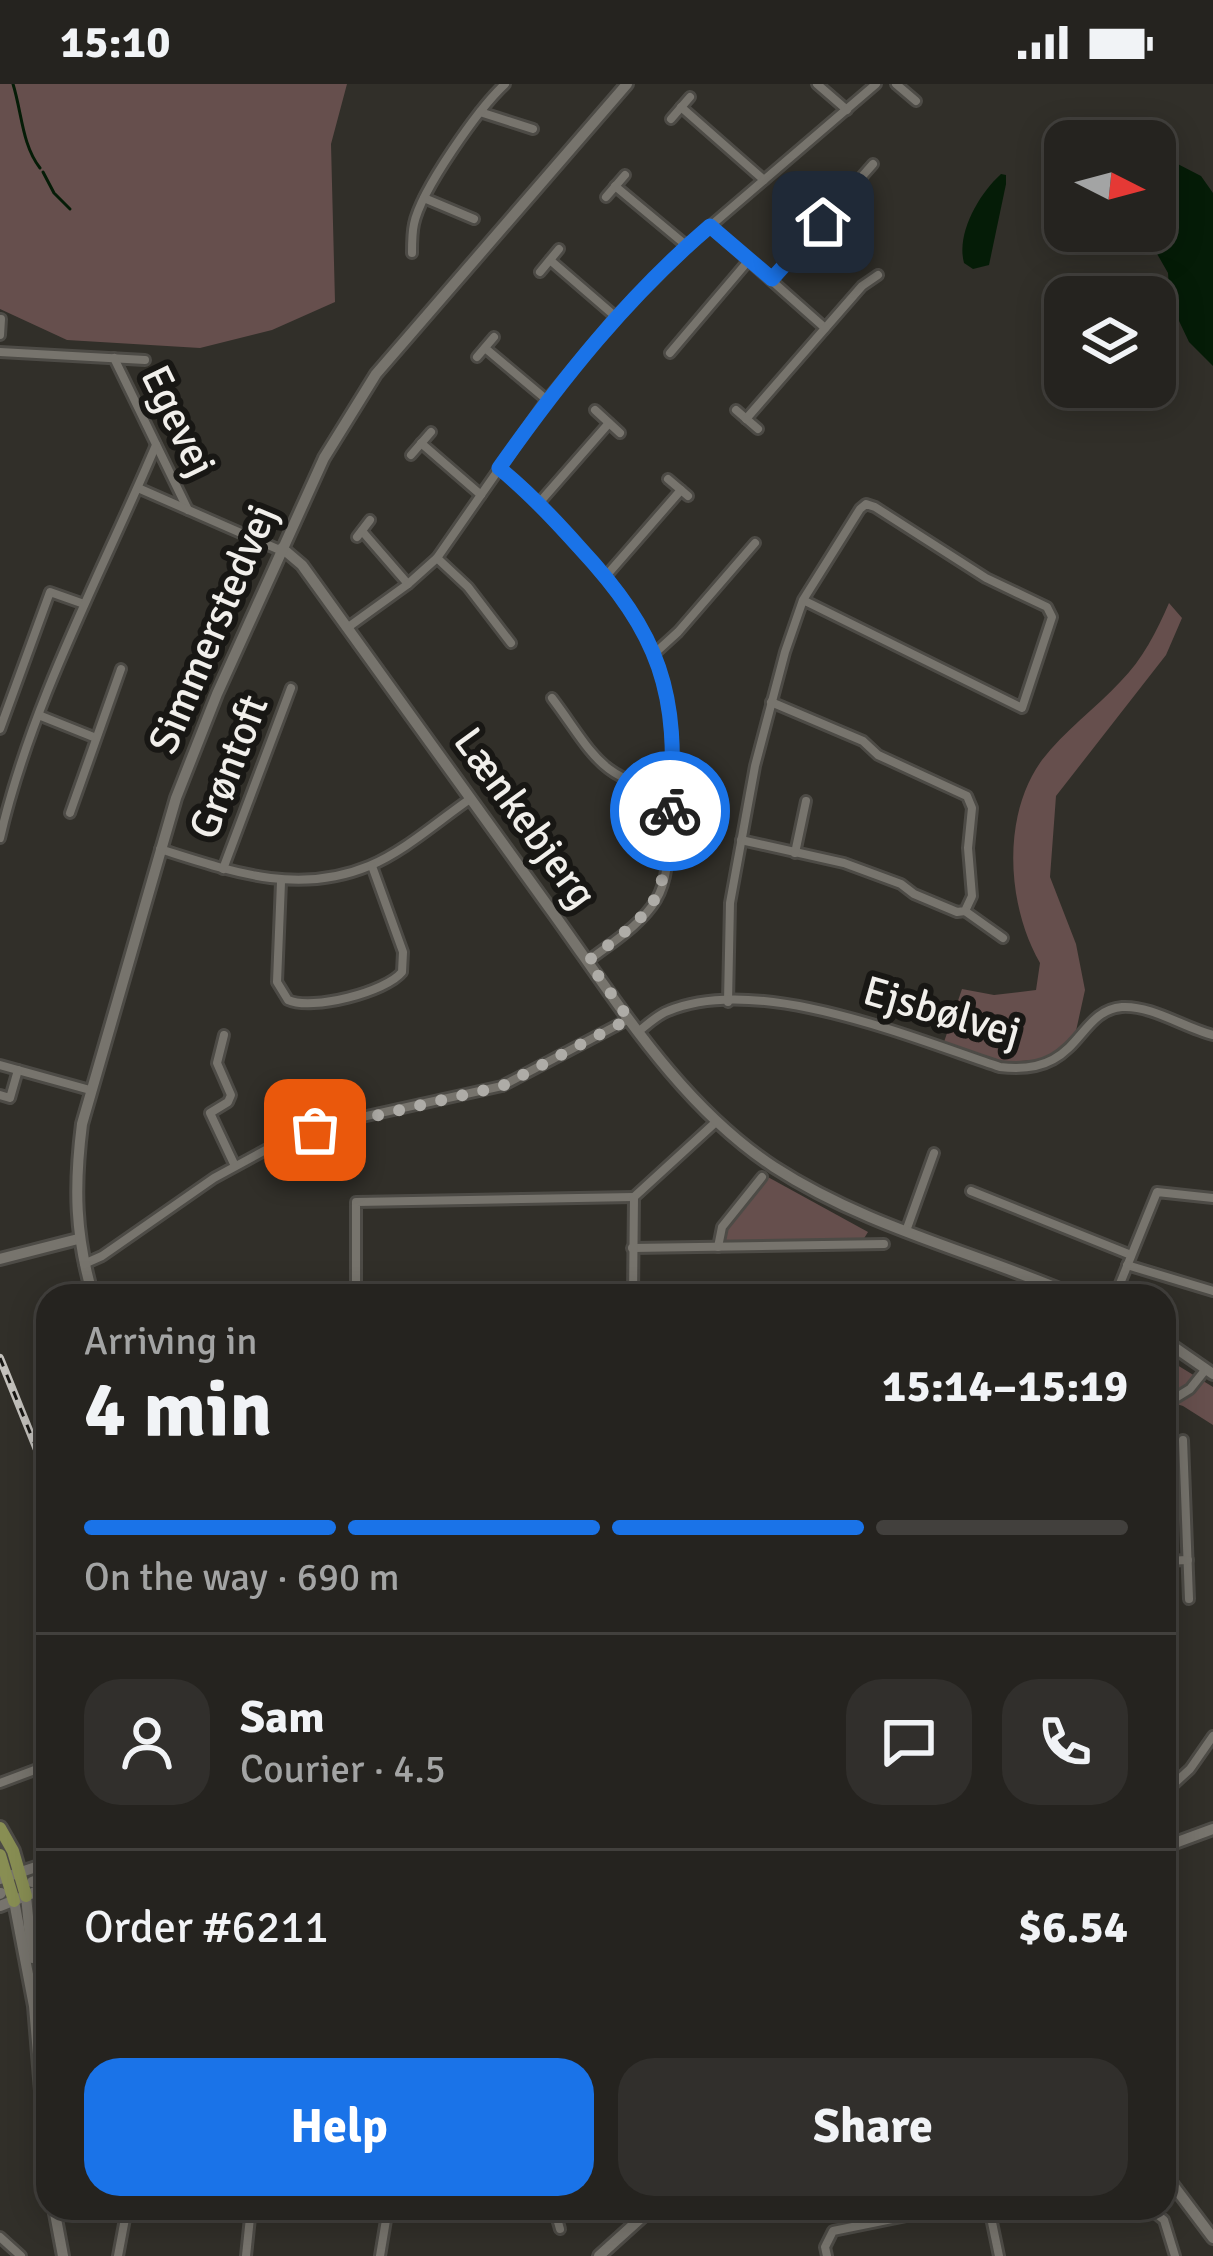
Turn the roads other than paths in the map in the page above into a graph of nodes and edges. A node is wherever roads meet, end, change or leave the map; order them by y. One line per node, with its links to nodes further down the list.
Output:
1 (505, 84): 10 (street)
2 (628, 84): 59 (street, Simmerstedvej)
3 (817, 84): 9 (street)
4 (876, 84): 9 (street)
5 (896, 84): 7 (street)
6 (690, 97): 8 (street)
7 (916, 101)
8 (681, 107): 11 (street); 15 (street)
9 (847, 110): 15 (street)
10 (480, 112): 12 (street); 18 (street)
11 (671, 118)
12 (533, 129)
13 (874, 164): 28 (street)
14 (625, 175): 16 (street)
15 (764, 180): 20 (street)
16 (615, 186): 17 (street); 21 (street)
17 (606, 197)
18 (424, 198): 19 (street); 23 (street)
19 (473, 219)
20 (710, 226): 21 (street); 25 (street)
21 (687, 246): 29 (street)
22 (559, 249): 24 (street)
23 (412, 253)
24 (550, 260): 26 (street); 29 (street)
25 (749, 260): 28 (street); 36 (street)
26 (540, 272)
27 (878, 275): 31 (street)
28 (772, 279): 31 (street)
29 (616, 317): 40 (street)
30 (1, 319): 32 (street)
31 (826, 328): 43 (street)
32 (0, 335)
33 (494, 337): 34 (street)
34 (485, 348): 37 (street); 40 (street)
35 (0, 352): 38 (street, Egevej)
36 (670, 353)
37 (476, 357)
38 (114, 358): 39 (street, Egevej); 49 (street, Egevej)
39 (145, 360)
40 (547, 400): 51 (street)
41 (595, 410): 44 (street)
42 (736, 410): 43 (street)
43 (746, 419): 45 (street)
44 (610, 423): 47 (street); 55 (street)
45 (758, 429)
46 (431, 432): 48 (street)
47 (620, 433)
48 (421, 443): 50 (street); 54 (street)
49 (156, 445): 53 (street); 56 (street, Egevej)
50 (411, 455)
51 (499, 468): 54 (street); 55 (street)
52 (668, 479): 61 (street)
53 (137, 488): 56 (street, Egevej); 64 (street)
54 (481, 495): 60 (street)
55 (539, 503): 61 (street)
56 (188, 510): 59 (street, Egevej)
57 (370, 520): 62 (street)
58 (754, 543): 67 (street)
59 (282, 550): 65 (street, Lænkebjerg); 81 (street, Simmerstedvej)
60 (437, 558): 62 (street); 66 (street)
61 (606, 576): 67 (street)
62 (408, 584): 65 (street)
63 (803, 600): 63 (street); 71 (street)
64 (84, 604): 72 (street); 73 (street)
65 (347, 628): 76 (street, Lænkebjerg)
66 (511, 643)
67 (655, 653): 75 (street)
68 (121, 669): 74 (street)
69 (291, 688): 84 (street, Grøntoft)
70 (552, 698): 75 (street)
71 (771, 703): 80 (street); 86 (street)
72 (41, 716): 74 (street); 79 (street)
73 (0, 729)
74 (96, 737): 78 (street)
75 (672, 790): 88 (street)
76 (470, 799): 83 (street); 88 (street, Lænkebjerg)
77 (806, 801): 82 (street)
78 (70, 813)
79 (0, 834)
80 (741, 840): 82 (street); 89 (street)
81 (160, 849): 84 (street); 96 (street, Simmerstedvej)
82 (795, 853): 86 (street)
83 (372, 866): 85 (street); 85 (street)
84 (223, 868): 85 (street)
85 (281, 882)
86 (965, 911): 87 (street)
87 (1003, 938)
88 (588, 961): 90 (street, Lænkebjerg)
89 (728, 1002): 91 (street, Ejsbølvej); 93 (street, Ejsbølvej)
90 (629, 1019): 91 (street, Lænkebjerg); 100 (street)
91 (638, 1032): 98 (street, Lænkebjerg)
92 (224, 1036): 100 (street)
93 (1213, 1036)
94 (0, 1065): 95 (street)
95 (17, 1070): 96 (street); 97 (street)
96 (90, 1090): 106 (street, Simmerstedvej)
97 (0, 1095)
98 (718, 1121): 103 (street); 105 (street, Lænkebjerg)
99 (934, 1153): 105 (street)
100 (236, 1166): 112 (street)
101 (762, 1177): 108 (street)
102 (971, 1192): 111 (street)
103 (634, 1197): 109 (street); 114 (street)
104 (1213, 1198): 111 (street)
105 (904, 1234): 116 (street, Lænkebjerg)
106 (77, 1238): 110 (street); 112 (street, Simmerstedvej)
107 (884, 1244): 108 (street)
108 (718, 1247): 109 (street)
109 (632, 1248): 115 (street)
110 (0, 1259)
111 (1129, 1260): 117 (street); 118 (street)
112 (84, 1264): 113 (street, Simmerstedvej)
113 (90, 1284)
114 (356, 1284)
115 (633, 1284)
116 (1043, 1284)
117 (1120, 1284)
118 (1213, 1291)
119 (1176, 1349): 120 (street)
120 (1209, 1372): 121 (street)
121 (1176, 1398)
122 (1183, 1440): 124 (street)
123 (1176, 1560): 124 (street)
124 (1188, 1560): 125 (street)
125 (1189, 1599)
126 (1213, 1736): 128 (street)
127 (36, 1770): 129 (street)
128 (1176, 1782)
129 (0, 1783)
130 (0, 1828): 135 (main road)
131 (1213, 1829): 132 (street)
132 (1176, 1843)
133 (0, 1844): 135 (main road)
134 (0, 1855): 135 (main road)
135 (10, 1875): 138 (main road)
136 (36, 1880): 137 (street)
137 (32, 1882)
138 (10, 1898): 140 (street); 141 (street); 142 (street)
139 (36, 1922): 140 (street)
140 (31, 1923): 141 (street)
141 (32, 1961): 142 (street)
142 (34, 2006): 143 (street)
143 (36, 2020)
144 (1176, 2189): 156 (street)
145 (56, 2220): 158 (street)
146 (125, 2220): 159 (street)
147 (249, 2220): 160 (street)
148 (385, 2220): 161 (street)
149 (557, 2220): 154 (street)
150 (639, 2220): 162 (street)
151 (877, 2220): 163 (street)
152 (992, 2220): 164 (street)
153 (1163, 2220): 165 (street)
154 (560, 2229)
155 (0, 2236): 157 (street)
156 (1213, 2237)
157 (20, 2256)
158 (63, 2256)
159 (118, 2256)
160 (246, 2256)
161 (380, 2256)
162 (599, 2256)
163 (827, 2256)
164 (999, 2256)
165 (1175, 2256)

